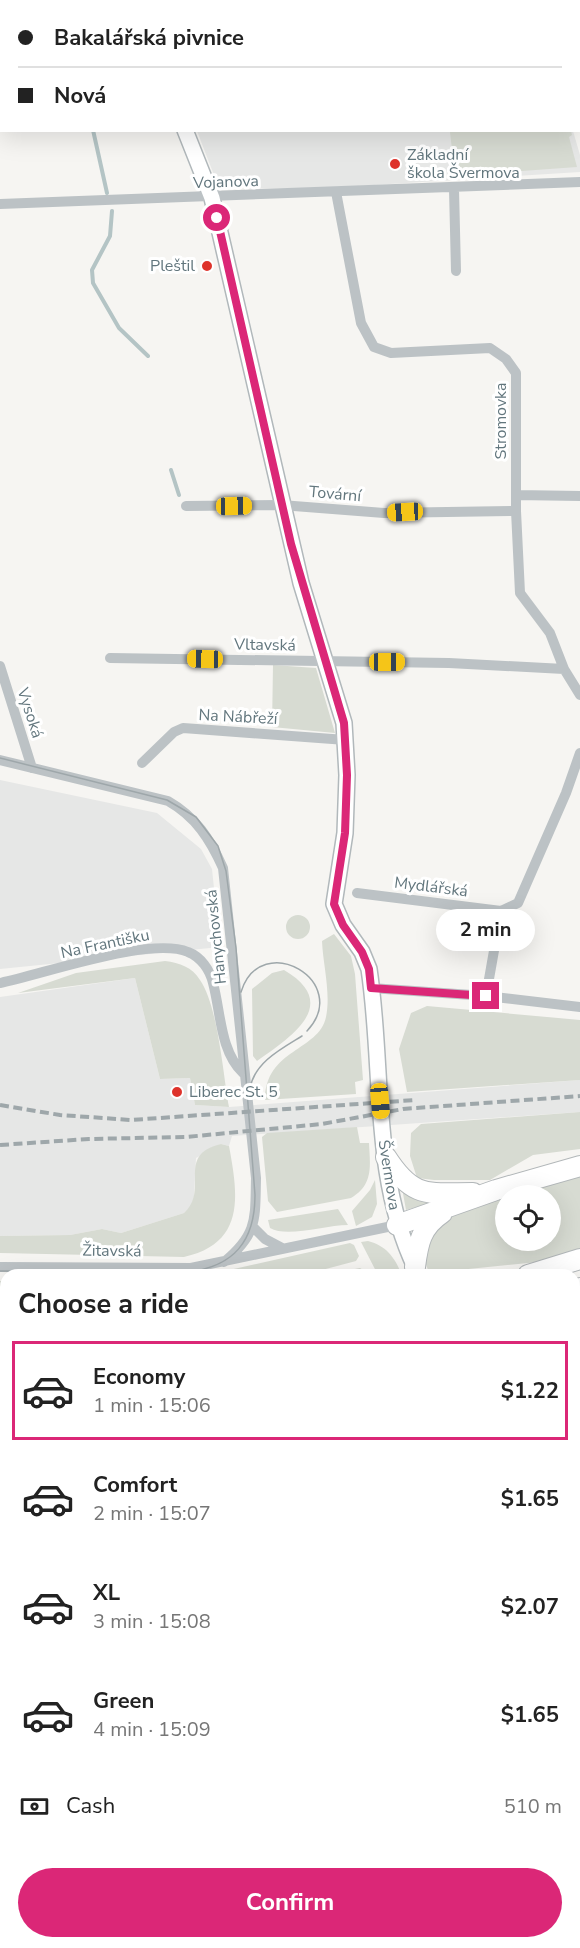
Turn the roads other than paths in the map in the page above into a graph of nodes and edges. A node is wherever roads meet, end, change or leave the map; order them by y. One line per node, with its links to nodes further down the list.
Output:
1 (186, 132): 5 (street, Švermova)
2 (580, 182): 3 (street, Vojanova)
3 (454, 189): 4 (street, Vojanova); 7 (street)
4 (336, 192): 5 (street, Vojanova); 8 (street, Stromovka)
5 (212, 198): 6 (street, Vojanova); 10 (street, Švermova)
6 (0, 204)
7 (456, 271)
8 (516, 495): 9 (street); 12 (street, Stromovka)
9 (580, 496)
10 (281, 505): 11 (street, Tovární); 12 (street, Tovární); 14 (street, Švermova)
11 (186, 507)
12 (516, 511): 16 (street, Stromovka)
13 (110, 658): 14 (street, Vltavská)
14 (326, 662): 16 (street, Vltavská); 18 (street, Švermova)
15 (0, 666): 22 (street, Vysoká)
16 (564, 669): 17 (street, Stromovka)
17 (580, 695)
18 (346, 740): 21 (street, Na Nábřeží); 26 (street, Švermova)
19 (580, 753): 24 (street)
20 (0, 760): 22 (street, Hanychovská)
21 (142, 763)
22 (32, 768): 29 (street, Hanychovská)
23 (357, 893): 24 (street, Mydlářská)
24 (501, 910): 27 (street)
25 (0, 983): 29 (street, Na Františku)
26 (371, 988): 27 (street); 30 (street, Švermova)
27 (486, 996): 28 (street)
28 (580, 1007)
29 (243, 1072): 34 (street, Hanychovská)
30 (386, 1157): 32 (highway); 33 (street, Švermova)
31 (580, 1166): 32 (highway)
32 (488, 1193): 33 (highway); 40 (highway)
33 (398, 1225): 35 (street, Žitavská); 39 (street, Švermova)
34 (254, 1228): 35 (street); 37 (street)
35 (282, 1248): 37 (street, Žitavská)
36 (580, 1259): 41 (highway)
37 (224, 1262): 38 (street, Žitavská)
38 (0, 1267)
39 (416, 1269)
40 (417, 1269)
41 (548, 1269)

